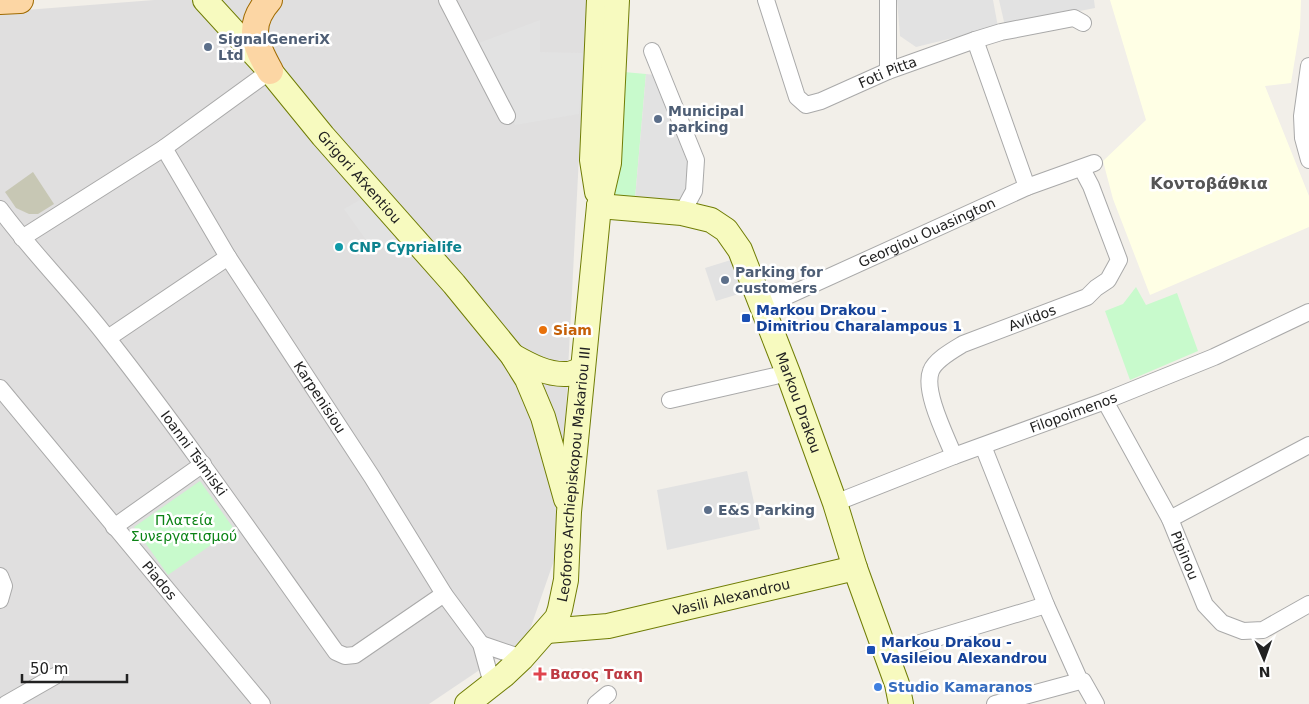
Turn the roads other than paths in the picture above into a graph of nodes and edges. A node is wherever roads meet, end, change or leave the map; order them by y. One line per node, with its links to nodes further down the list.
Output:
1 (20, 0): 9 (main road)
2 (205, 0): 14 (street, Grigori Afxentiou)
3 (269, 0): 14 (main road)
4 (447, 0): 16 (street)
5 (600, 0): 21 (street, Leoforos Archiepiskopou Makariou III)
6 (617, 0): 21 (street, Leoforos Archiepiskopou Makariou III)
7 (766, 0): 15 (street, Foti Pitta)
8 (888, 0): 15 (street)
9 (0, 1)
10 (1083, 23): 11 (street, Foti Pitta)
11 (976, 40): 15 (street, Foti Pitta); 20 (street)
12 (652, 51): 23 (street)
13 (1309, 66): 18 (street)
14 (270, 71): 17 (street); 29 (street, Grigori Afxentiou)
15 (888, 71)
16 (506, 116)
17 (164, 148): 24 (street); 25 (street, Karpenisiou)
18 (1309, 160)
19 (1088, 166): 20 (street, Georgiou Ouasington); 37 (street, Avlidos)
20 (1027, 187): 26 (street, Georgiou Ouasington)
21 (599, 206): 23 (street, Markou Drakou); 30 (street, Leoforos Archiepiskopou Makariou III)
22 (0, 210): 24 (street, Ioanni Tsimiski)
23 (682, 213): 26 (street, Markou Drakou)
24 (22, 238): 28 (street, Ioanni Tsimiski)
25 (228, 257): 28 (street); 45 (street, Karpenisiou)
26 (763, 307): 31 (street, Markou Drakou)
27 (1309, 312): 34 (street, Filopoimenos)
28 (108, 338): 38 (street, Ioanni Tsimiski)
29 (512, 355): 30 (street, Grigori Afxentiou); 40 (street, Grigori Afxentiou)
30 (582, 369): 40 (street, Leoforos Archiepiskopou Makariou III)
31 (788, 373): 33 (street); 39 (street, Markou Drakou)
32 (0, 388): 42 (street, Piados)
33 (670, 400)
34 (1105, 401): 36 (street, Filopoimenos); 41 (street, Pipinou)
35 (1309, 445): 41 (street)
36 (983, 446): 37 (street, Filopoimenos); 47 (street)
37 (954, 456): 39 (street, Filopoimenos)
38 (203, 464): 42 (street); 45 (street, Ioanni Tsimiski)
39 (835, 503): 43 (street, Markou Drakou)
40 (569, 512): 44 (street, Leoforos Archiepiskopou Makariou III)
41 (1170, 519): 46 (street, Pipinou)
42 (114, 527): 57 (street, Piados)
43 (855, 568): 48 (street, Vasili Alexandrou); 51 (street, Markou Drakou)
44 (566, 580): 48 (street); 49 (street, Leoforos Archiepiskopou Makariou III)
45 (444, 594): 50 (street, Karpenisiou)
46 (1309, 604)
47 (1046, 605): 51 (street); 54 (street)
48 (608, 626): 49 (street, Vasili Alexandrou)
49 (546, 631): 52 (street, Leoforos Archiepiskopou Makariou III)
50 (481, 644): 52 (street); 55 (street, Karpenisiou)
51 (887, 653): 59 (street, Markou Drakou)
52 (522, 658): 55 (street, Leoforos Archiepiskopou Makariou III)
53 (55, 676): 56 (street)
54 (1080, 681): 60 (street); 61 (street)
55 (492, 684): 58 (street, Leoforos Archiepiskopou Makariou III)
56 (6, 704)
57 (262, 704)
58 (467, 704)
59 (901, 704)
60 (995, 704)
61 (1096, 704)

